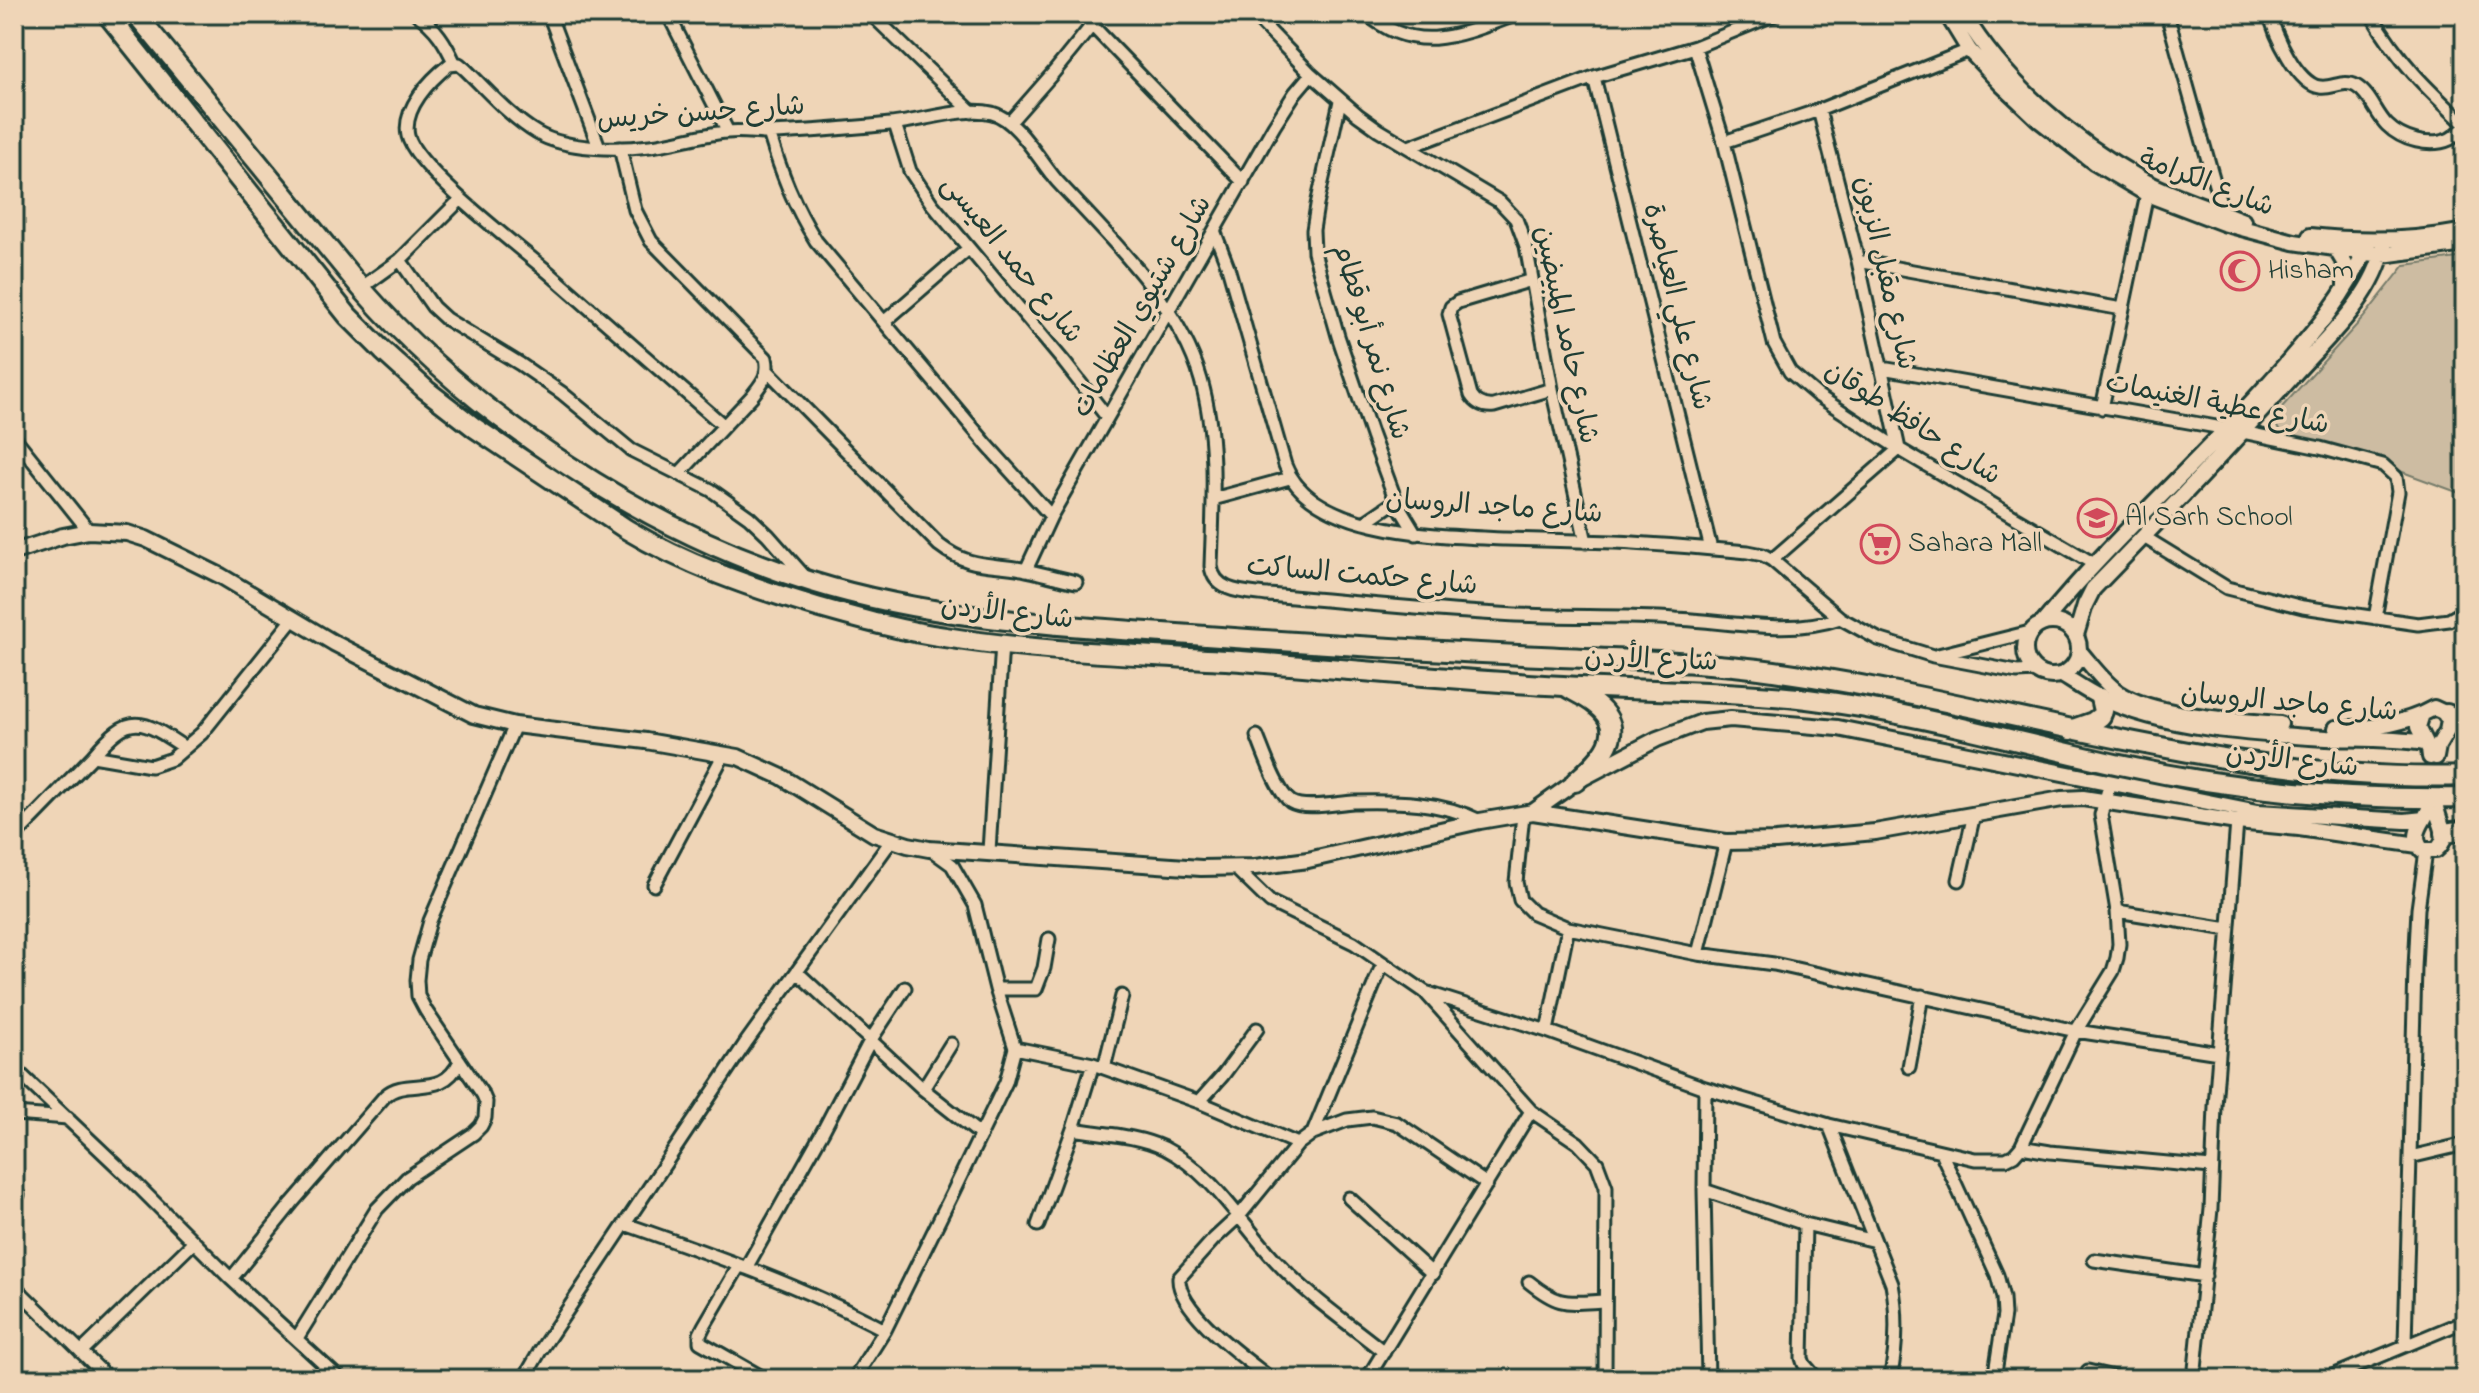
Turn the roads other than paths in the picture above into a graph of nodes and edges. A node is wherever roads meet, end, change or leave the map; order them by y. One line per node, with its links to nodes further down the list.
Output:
1 (107, 14): 92 (highway, شارع الأردن)
2 (136, 14): 55 (highway, شارع الأردن)
3 (417, 14): 23 (street, شارع حسن خريس)
4 (549, 14): 36 (street)
5 (668, 14): 32 (street)
6 (871, 14): 28 (street)
7 (1081, 14): 19 (street)
8 (1101, 14): 19 (street)
9 (1253, 14): 24 (street, شارع حامد المبيضين)
10 (1367, 14): 11 (street)
11 (1517, 14)
12 (1738, 14): 20 (street)
13 (1776, 14): 20 (street)
14 (1947, 14): 22 (street, شارع الكرامة)
15 (1963, 14): 43 (street, شارع الكرامة)
16 (2167, 14): 43 (street)
17 (2270, 14): 31 (street)
18 (2371, 14): 31 (street)
19 (1094, 25): 29 (street); 40 (street)
20 (1744, 26): 21 (street)
21 (1695, 47): 25 (street); 34 (street, شارع حافظ طوقان)
22 (1969, 50): 27 (street); 41 (street, شارع الكرامة)
23 (460, 66): 36 (street, شارع حسن خريس); 42 (street)
24 (1311, 74): 26 (street, شارع حامد المبيضين); 40 (street, شارع شتيوي العظامات)
25 (1594, 77): 37 (street); 79 (street, شارع علي العياصرة)
26 (1340, 101): 37 (street, شارع حامد المبيضين); 72 (street, شارع نمر أبو قطام)
27 (1819, 110): 34 (street); 52 (street, شارع مقبل الزبون)
28 (972, 112): 29 (street, شارع حسن خريس); 30 (street, شارع حسن خريس)
29 (1011, 121): 58 (street, شارع حكمت الساكت)
30 (895, 124): 33 (street, شارع حسن خريس); 48 (street, شارع حمد العيسى)
31 (2465, 126)
32 (728, 132): 33 (street, شارع حسن خريس); 38 (street, شارع حسن خريس)
33 (769, 133): 59 (street)
34 (1724, 142): 68 (street, شارع حافظ طوقان)
35 (14, 144): 39 (street)
36 (599, 147): 38 (street, شارع حسن خريس)
37 (1409, 147): 53 (street, شارع حامد المبيضين)
38 (620, 148): 61 (street)
39 (14, 181)
40 (1243, 182): 45 (street, شارع شتيوي العظامات)
41 (2147, 194): 43 (street, شارع الكرامة); 57 (street)
42 (461, 199): 51 (street); 65 (street)
43 (2224, 218): 47 (street, شارع الكرامة); 49 (street, شارع الكرامة)
44 (2465, 231): 47 (street, شارع الكرامة)
45 (1215, 233): 58 (street, شارع شتيوي العظامات); 70 (street)
46 (2465, 244): 50 (street, شارع الكرامة)
47 (2375, 247): 49 (street, شارع الكرامة); 50 (street, شارع الكرامة); 54 (street); 56 (street)
48 (968, 249): 59 (street); 64 (street, شارع حمد العيسى)
49 (2336, 249): 56 (street)
50 (2407, 252): 54 (street)
51 (400, 260): 55 (street); 69 (street)
52 (1858, 261): 57 (street); 60 (street, شارع مقبل الزبون)
53 (1532, 280): 62 (street, شارع حامد المبيضين); 62 (street)
54 (2369, 282): 66 (street)
55 (361, 288): 84 (highway, شارع الأردن)
56 (2344, 291): 66 (street)
57 (2122, 309): 63 (street)
58 (1170, 310): 64 (street, شارع شتيوي العظامات); 71 (street, شارع حكمت الساكت)
59 (884, 322): 73 (street)
60 (1882, 368): 63 (street, شارع عطية الغنيمات); 68 (street, شارع مقبل الزبون)
61 (768, 371): 65 (street); 83 (street)
62 (1552, 389): 78 (street, شارع حامد المبيضين)
63 (2102, 408): 66 (street, شارع عطية الغنيمات)
64 (1107, 417): 73 (street, شارع شتيوي العظامات)
65 (723, 425): 69 (street)
66 (2235, 431): 77 (street); 82 (street); 89 (street, شارع عطية الغنيمات)
67 (14, 437): 75 (street)
68 (1899, 449): 81 (street); 82 (street, شارع حافظ طوقان)
69 (679, 474): 84 (street)
70 (1290, 478): 71 (street); 74 (street, شارع ماجد الروسان)
71 (1213, 499): 88 (street, شارع حكمت الساكت)
72 (1396, 501): 74 (street); 76 (street, شارع نمر أبو قطام)
73 (1051, 516): 83 (street, شارع شتيوي العظامات)
74 (1364, 523): 76 (street, شارع ماجد الروسان)
75 (89, 531): 80 (street); 87 (street)
76 (1416, 534): 78 (street, شارع ماجد الروسان)
77 (2144, 537): 89 (street); 91 (street)
78 (1586, 542): 79 (street, شارع ماجد الروسان)
79 (1711, 549): 81 (street, شارع ماجد الروسان)
80 (14, 552)
81 (1772, 560): 88 (street, شارع ماجد الروسان)
82 (2094, 564): 90 (street)
83 (1026, 570): 85 (street)
84 (809, 582): 103 (highway, شارع الأردن)
85 (1076, 582)
86 (2465, 611): 89 (street)
87 (294, 618): 102 (street); 105 (street)
88 (1840, 618): 94 (street, شارع ماجد الروسان)
89 (2375, 618)
90 (2036, 628): 91 (street); 94 (street); 95 (street)
91 (2076, 635): 93 (street)
92 (1002, 643): 97 (highway, شارع الأردن); 126 (street)
93 (2080, 652): 96 (street); 99 (street, شارع ماجد الروسان)
94 (1933, 656): 95 (street, شارع ماجد الروسان)
95 (2036, 671): 96 (street)
96 (2062, 675): 98 (street, شارع ماجد الروسان)
97 (1566, 687): 110 (highway); 112 (highway, شارع الأردن)
98 (2100, 698): 103 (highway); 106 (street, شارع ماجد الروسان)
99 (2422, 714): 100 (street, شارع ماجد الروسان); 106 (street)
100 (2447, 714): 101 (highway); 106 (street)
101 (2465, 724)
102 (515, 725): 107 (street); 149 (street)
103 (2070, 730): 109 (highway, شارع الأردن)
104 (1257, 736): 117 (street)
105 (185, 748): 108 (street); 108 (street)
106 (2430, 752)
107 (724, 754): 122 (street); 129 (street)
108 (93, 756): 121 (street)
109 (2465, 776)
110 (1575, 782): 111 (street); 115 (street)
111 (2110, 782): 113 (street); 114 (street)
112 (2465, 798)
113 (2105, 800): 116 (street); 118 (street); 130 (street)
114 (2430, 812): 120 (street); 124 (street)
115 (1528, 813): 117 (street); 123 (street); 131 (street)
116 (1974, 814): 123 (street); 128 (street)
117 (1480, 821): 127 (street)
118 (2237, 822): 124 (street); 132 (street)
119 (2465, 830): 120 (highway)
120 (2445, 833): 124 (street)
121 (14, 837)
122 (891, 841): 125 (street); 136 (street)
123 (1726, 842): 134 (street)
124 (2422, 848): 167 (street)
125 (929, 849): 126 (street); 138 (street)
126 (989, 851): 127 (street)
127 (1235, 868): 135 (street)
128 (1959, 880)
129 (654, 885)
130 (2117, 911): 132 (street); 144 (street)
131 (1568, 928): 134 (street); 143 (street)
132 (2228, 929): 148 (street)
133 (1049, 939): 138 (street)
134 (1698, 954): 141 (street)
135 (1383, 963): 139 (street); 161 (street)
136 (798, 973): 145 (street); 173 (street)
137 (905, 988): 145 (street)
138 (996, 989): 147 (street)
139 (1425, 992): 143 (street); 156 (street)
140 (1122, 996): 150 (street)
141 (1922, 996): 144 (street); 151 (street)
142 (1257, 1029): 155 (street)
143 (1547, 1031): 153 (street)
144 (2076, 1031): 148 (street); 165 (street)
145 (870, 1041): 154 (street); 179 (street)
146 (951, 1044): 154 (street)
147 (1015, 1048): 150 (street); 162 (street)
148 (2219, 1053): 168 (street)
149 (460, 1061): 182 (street); 188 (street)
150 (1098, 1066): 155 (street); 160 (street)
151 (1909, 1067)
152 (14, 1068): 158 (street)
153 (1705, 1088): 159 (street); 170 (street)
154 (923, 1089): 162 (street)
155 (1199, 1102): 163 (street)
156 (1531, 1111): 169 (street); 185 (street)
157 (14, 1114): 158 (street)
158 (68, 1118): 177 (street)
159 (1829, 1125): 166 (street); 176 (street)
160 (1073, 1129): 172 (street); 175 (street)
161 (1313, 1133): 163 (street); 169 (street)
162 (981, 1135): 187 (street)
163 (1298, 1144): 172 (street)
164 (2465, 1144): 167 (street)
165 (2021, 1147): 166 (street); 168 (street)
166 (1941, 1152): 206 (street)
167 (2410, 1157): 189 (street)
168 (2211, 1167): 181 (street)
169 (1487, 1184): 180 (street)
170 (1704, 1190): 174 (street); 203 (street)
171 (1349, 1198): 180 (street)
172 (1240, 1215): 191 (street); 200 (street)
173 (625, 1224): 179 (street); 197 (street)
174 (1805, 1224): 176 (street); 204 (street)
175 (1038, 1225)
176 (1875, 1241): 205 (street)
177 (194, 1242): 182 (street); 190 (street)
178 (2094, 1260): 181 (street)
179 (742, 1267): 187 (street); 198 (street)
180 (1433, 1274): 191 (street)
181 (2205, 1276): 208 (street)
182 (231, 1279): 188 (street)
183 (1529, 1282): 185 (street)
184 (14, 1286): 190 (street)
185 (1605, 1301): 202 (street)
186 (2465, 1321): 189 (street)
187 (885, 1330): 199 (street)
188 (297, 1338): 192 (street)
189 (2405, 1344): 209 (street)
190 (81, 1352): 194 (street)
191 (1384, 1352): 201 (street)
192 (325, 1367): 195 (street); 196 (street)
193 (2088, 1371): 207 (street)
194 (109, 1379)
195 (317, 1379)
196 (340, 1379)
197 (524, 1379)
198 (765, 1379)
199 (854, 1379)
200 (1271, 1379)
201 (1367, 1379)
202 (1605, 1379)
203 (1708, 1379)
204 (1817, 1379)
205 (1890, 1379)
206 (1994, 1379)
207 (2122, 1379)
208 (2194, 1379)
209 (2325, 1379)

